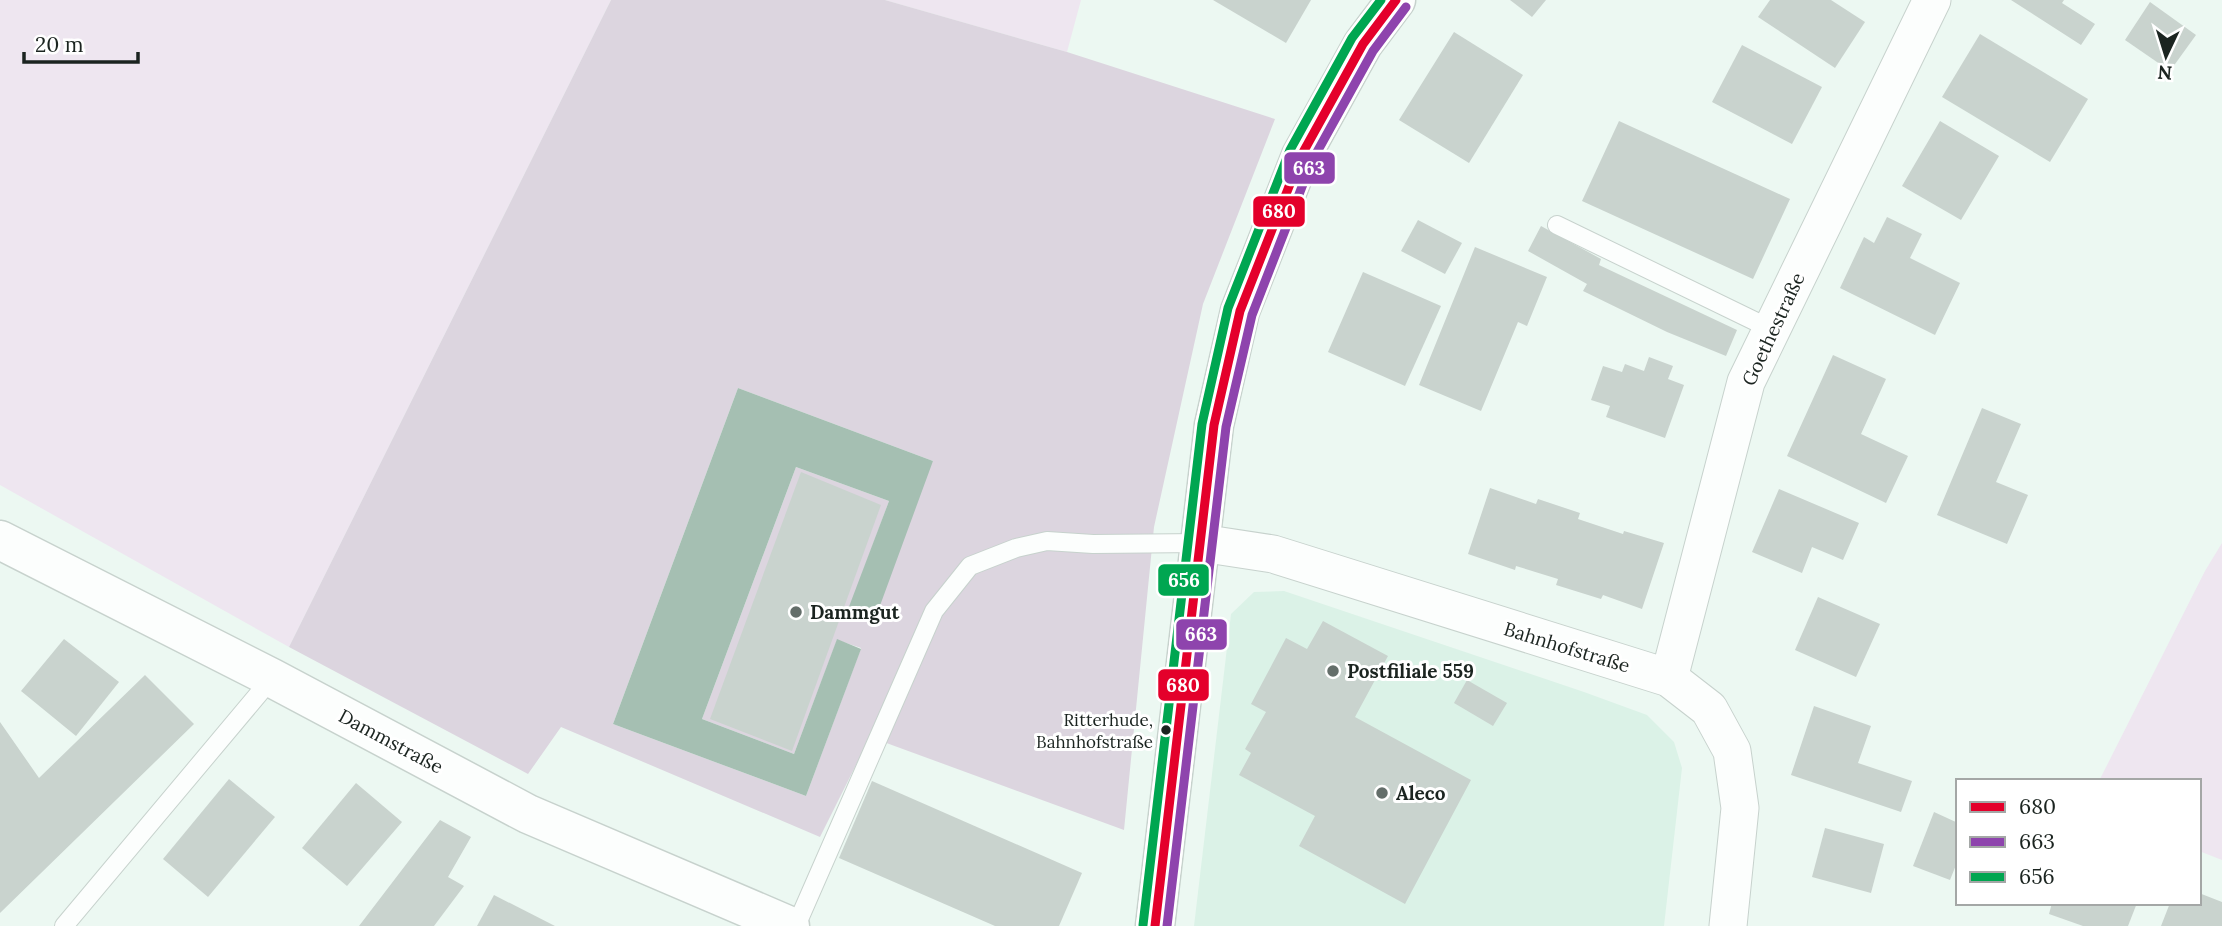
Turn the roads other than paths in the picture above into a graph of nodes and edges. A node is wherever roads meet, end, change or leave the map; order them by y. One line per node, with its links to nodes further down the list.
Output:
1 (1396, 0): 6 (main road)
2 (1932, 0): 4 (street, Goethestraße)
3 (1557, 225): 4 (lane)
4 (1771, 329): 8 (street, Goethestraße)
5 (0, 540): 7 (main road, Dammstraße)
6 (1201, 544): 8 (street, Bahnhofstraße); 11 (lane); 12 (main road)
7 (272, 678): 9 (lane); 10 (main road, Dammstraße)
8 (1669, 678): 13 (street, Bahnhofstraße)
9 (64, 926)
10 (790, 926)
11 (796, 926)
12 (1155, 926)
13 (1728, 926)

